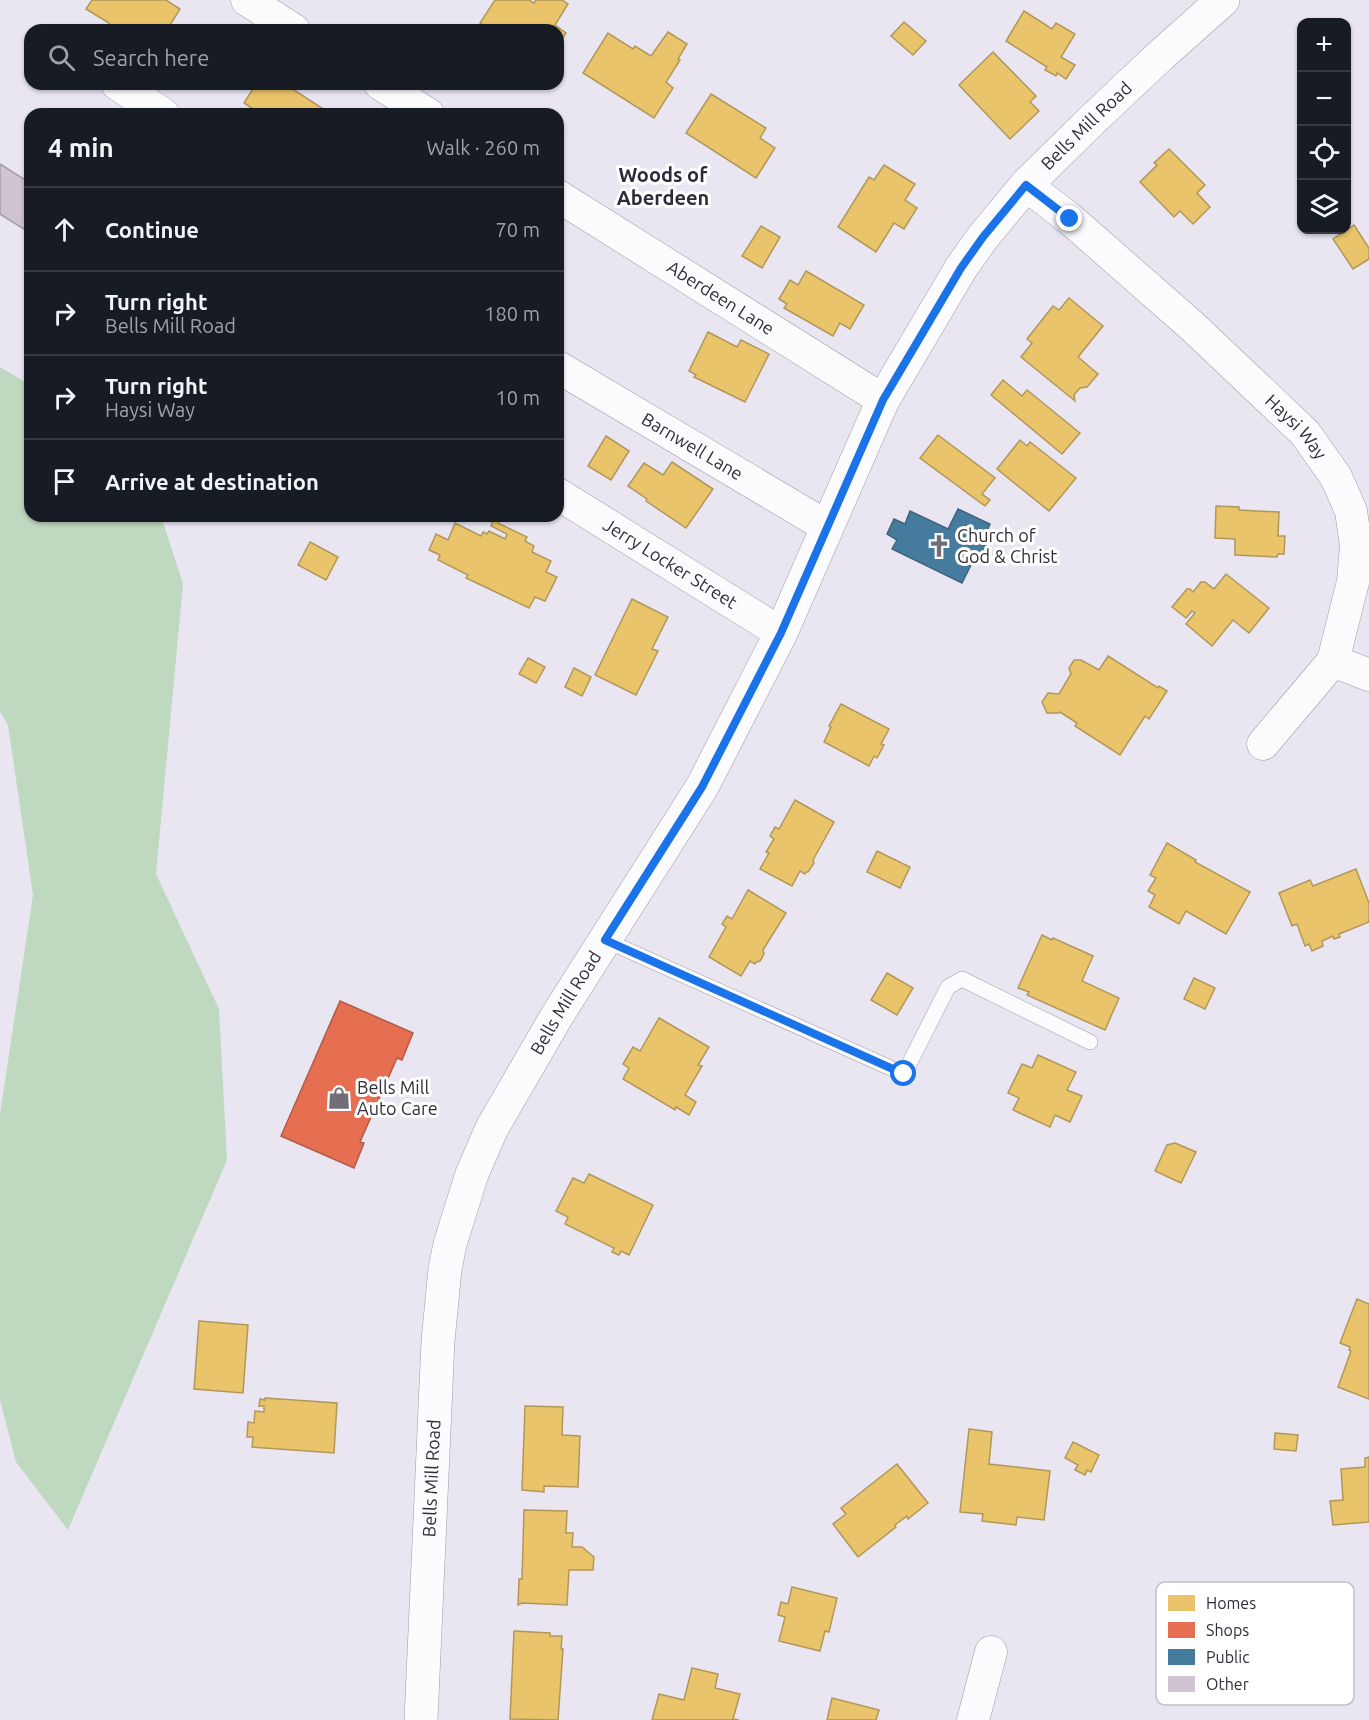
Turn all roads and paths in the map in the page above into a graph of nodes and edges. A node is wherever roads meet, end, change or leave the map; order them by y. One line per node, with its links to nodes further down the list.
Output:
1 (247, 0): 3 (street)
2 (1223, 0): 8 (street, Bells Mill Road)
3 (285, 24)
4 (126, 90): 6 (street)
5 (390, 90): 7 (street)
6 (154, 108)
7 (418, 108)
8 (1026, 185): 11 (street, Bells Mill Road); 15 (street, Haysi Way)
9 (564, 200): 11 (street, Aberdeen Lane)
10 (564, 371): 13 (street, Barnwell Lane)
11 (883, 400): 13 (street, Bells Mill Road)
12 (564, 498): 14 (street, Jerry Locker Street)
13 (826, 526): 14 (street, Bells Mill Road)
14 (781, 633): 18 (street, Bells Mill Road)
15 (1333, 661): 16 (street); 17 (street, Haysi Way)
16 (1369, 675)
17 (1263, 744)
18 (605, 940): 19 (lane); 21 (street, Bells Mill Road)
19 (1090, 1042)
20 (991, 1652): 22 (street)
21 (421, 1720)
22 (974, 1720)

